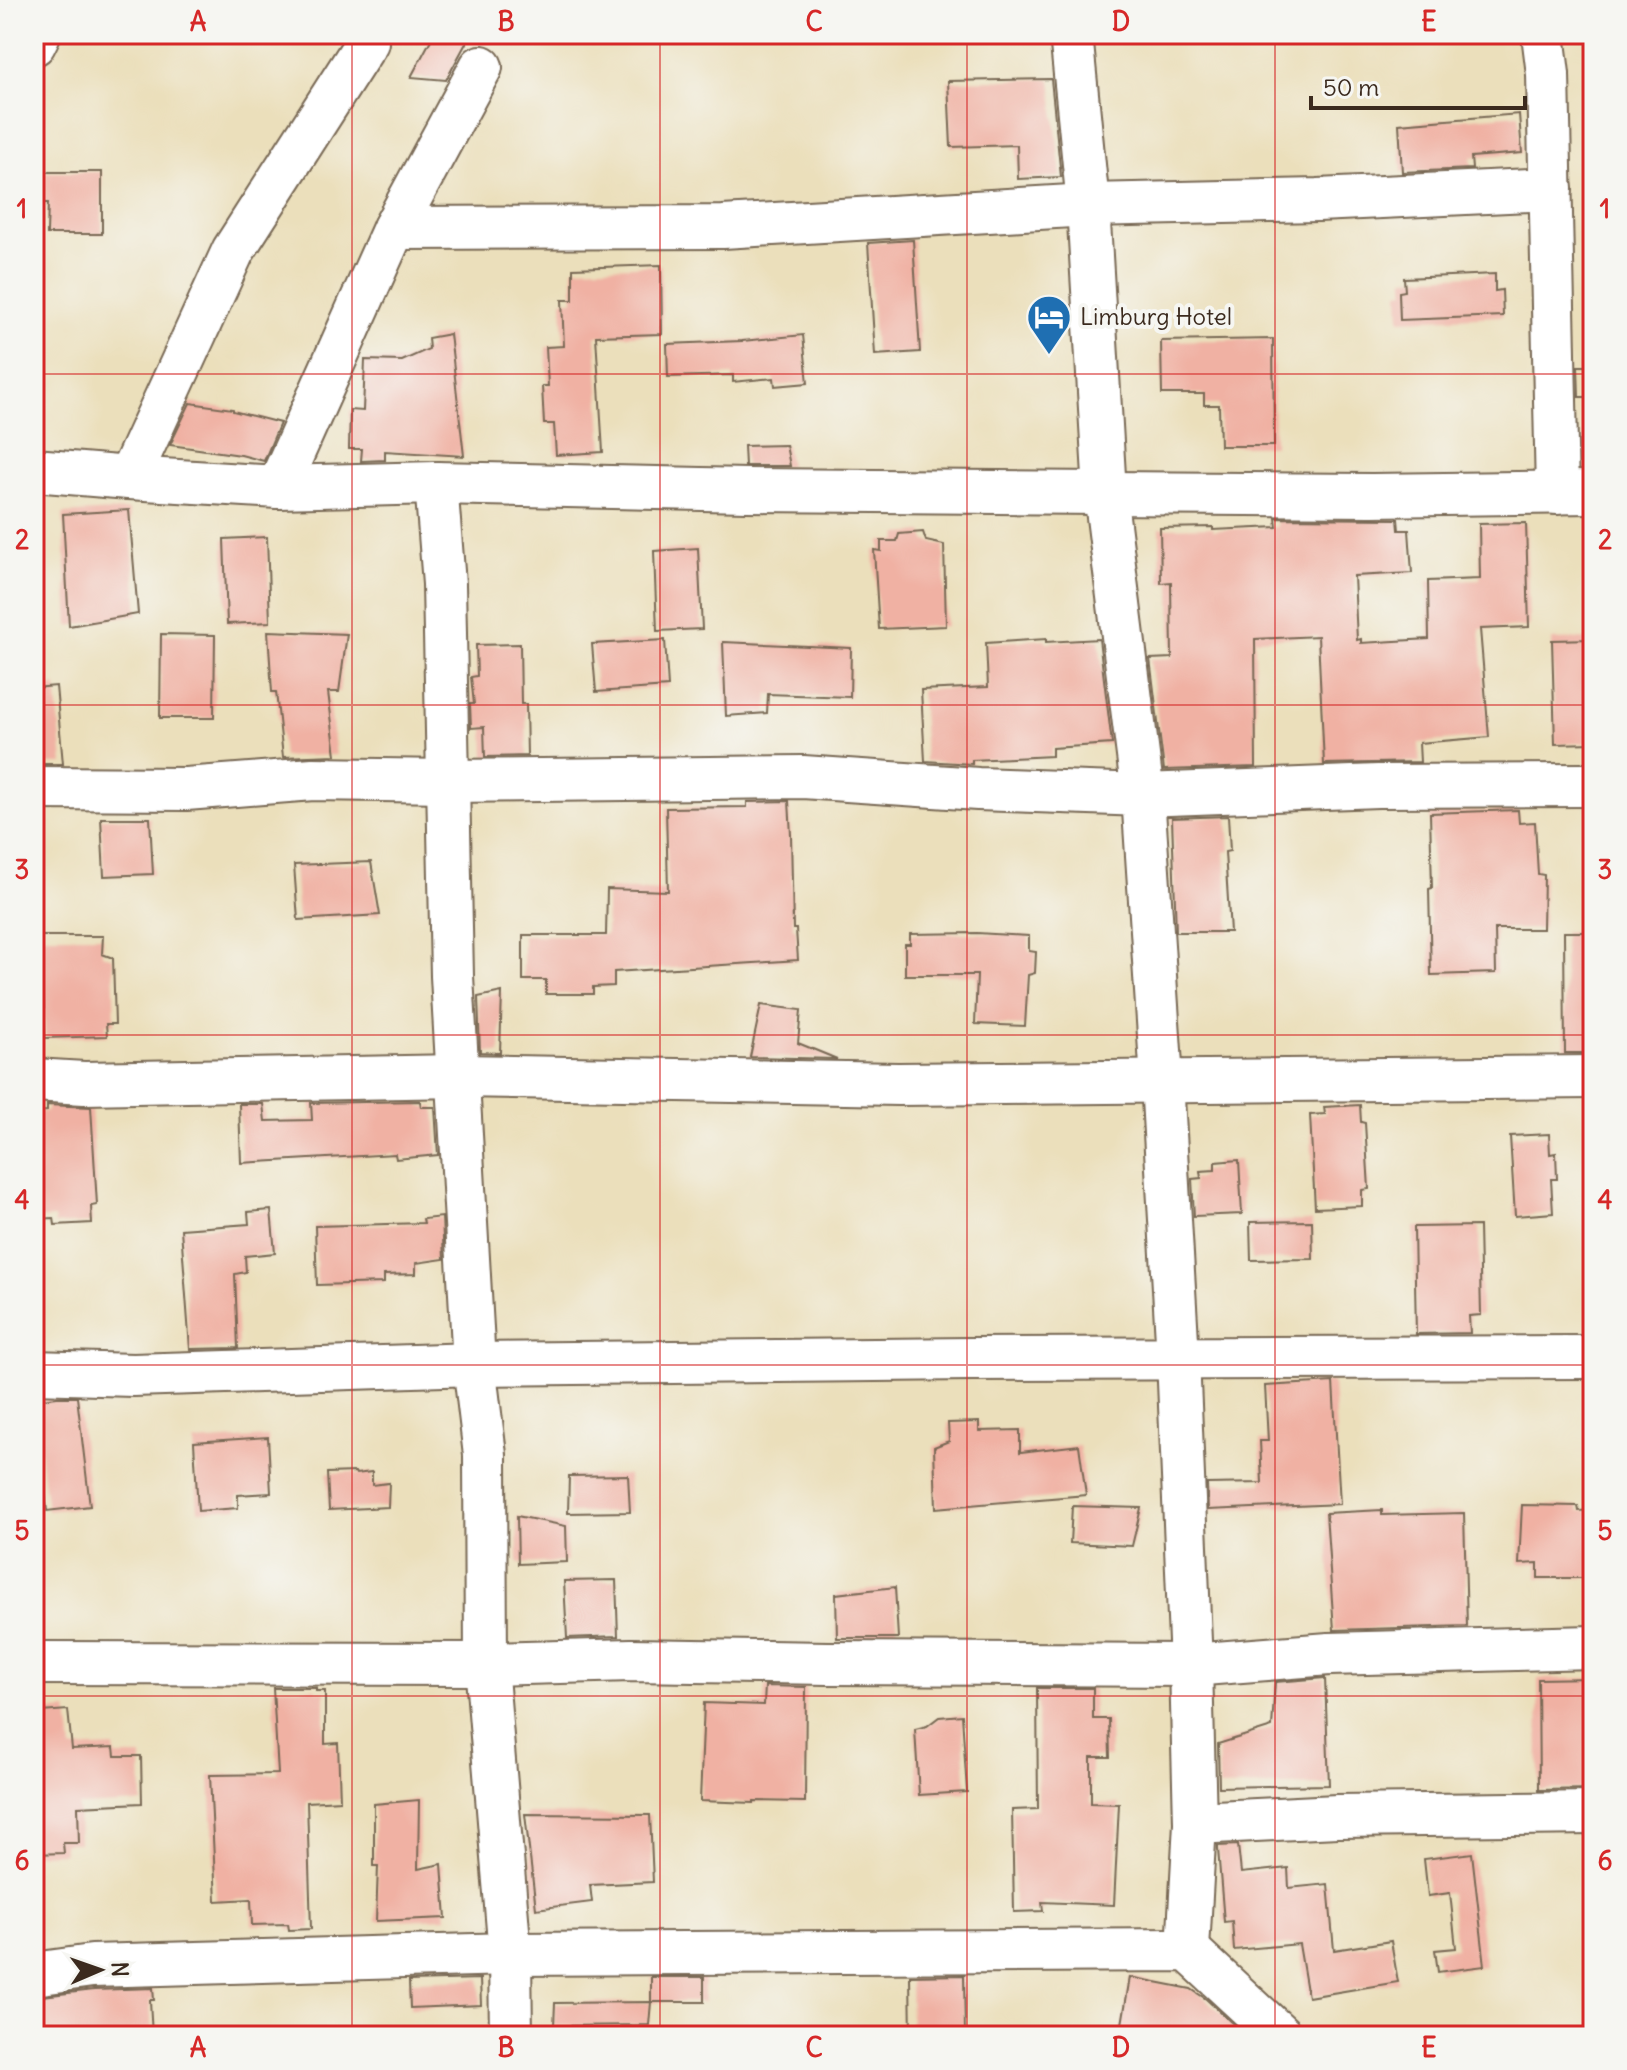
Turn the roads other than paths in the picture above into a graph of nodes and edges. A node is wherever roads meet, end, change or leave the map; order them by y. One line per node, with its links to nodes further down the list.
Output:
1 (39, 34): 5 (street)
2 (1071, 34): 8 (street)
3 (1543, 34): 7 (street)
4 (367, 42): 11 (street)
5 (34, 44)
6 (481, 67): 9 (street)
7 (1551, 189): 8 (street); 14 (street)
8 (1088, 205): 9 (street); 15 (street)
9 (394, 228): 13 (street)
10 (34, 470): 11 (street)
11 (129, 478): 13 (street)
12 (436, 483): 13 (street); 15 (street); 16 (street)
13 (278, 487)
14 (1575, 492): 15 (street)
15 (1105, 493): 19 (street)
16 (448, 781): 18 (street); 19 (street); 20 (street)
17 (1593, 785): 19 (street)
18 (34, 788)
19 (1143, 795): 23 (street)
20 (458, 1076): 22 (street); 23 (street); 26 (street)
21 (1593, 1077): 23 (street)
22 (34, 1080)
23 (1162, 1081): 25 (street)
24 (1593, 1357): 25 (street)
25 (1178, 1358): 26 (street); 31 (street)
26 (474, 1364): 27 (street); 30 (street)
27 (34, 1372)
28 (1593, 1647): 31 (street)
29 (34, 1663): 30 (street)
30 (486, 1664): 31 (street); 35 (street)
31 (1191, 1665): 33 (street)
32 (1593, 1813): 33 (street)
33 (1195, 1823): 34 (street)
34 (1188, 1950): 35 (street); 38 (street)
35 (510, 1954): 36 (street); 37 (street)
36 (34, 1974)
37 (511, 2036)
38 (1281, 2036)

